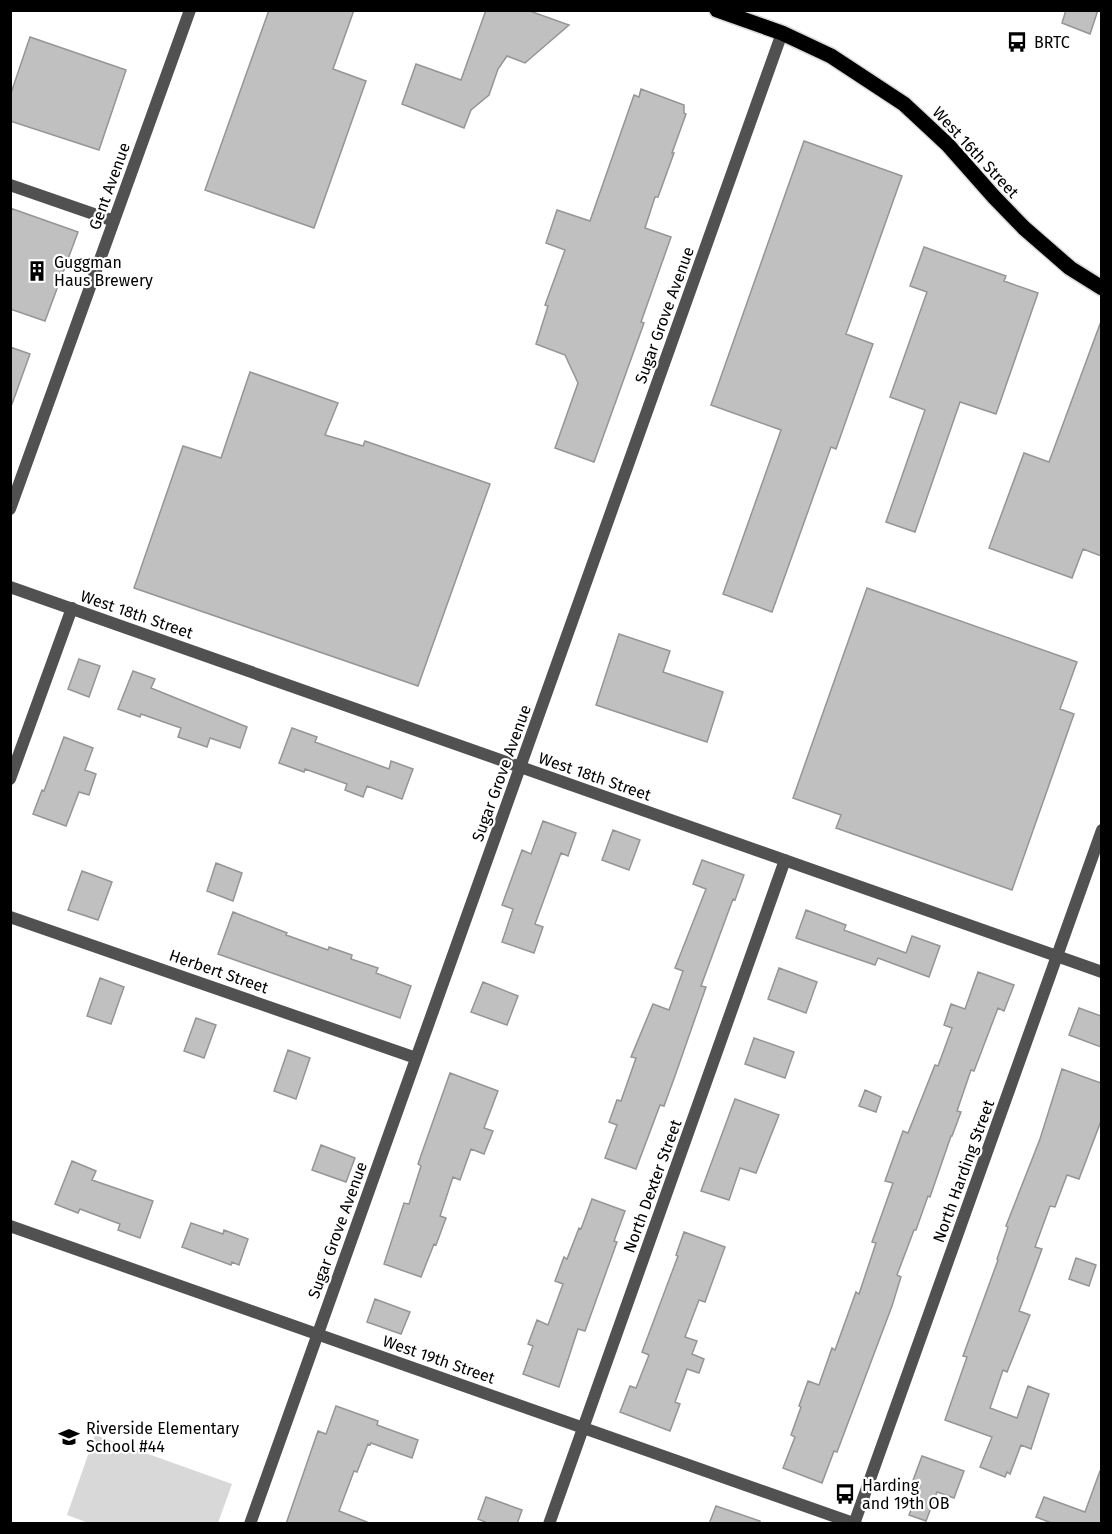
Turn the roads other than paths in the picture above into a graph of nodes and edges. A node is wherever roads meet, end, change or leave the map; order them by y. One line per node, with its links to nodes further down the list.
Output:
1 (190, 10): 5 (street, Gent Avenue)
2 (717, 10): 3 (main road, West 16th Street)
3 (782, 33): 6 (main road, West 16th Street); 10 (street, Sugar Grove Avenue)
4 (10, 185): 5 (street)
5 (114, 221): 7 (street, Gent Avenue)
6 (1101, 288)
7 (10, 509)
8 (10, 587): 9 (street, West 18th Street)
9 (72, 608): 10 (street, West 18th Street); 11 (street)
10 (520, 767): 13 (street, West 18th Street); 17 (street, Sugar Grove Avenue)
11 (10, 779)
12 (1101, 830): 15 (street, North Harding Street)
13 (785, 860): 15 (street, West 18th Street); 20 (street, North Dexter Street)
14 (10, 916): 17 (street, Herbert Street)
15 (1057, 956): 16 (street, West 18th Street); 21 (street, North Harding Street)
16 (1101, 972)
17 (416, 1058): 19 (street, Sugar Grove Avenue)
18 (10, 1226): 19 (street, West 19th Street)
19 (318, 1334): 20 (street, West 19th Street); 22 (street, Sugar Grove Avenue)
20 (584, 1428): 21 (street, West 19th Street); 23 (street, North Dexter Street)
21 (855, 1523)
22 (250, 1524)
23 (549, 1524)

